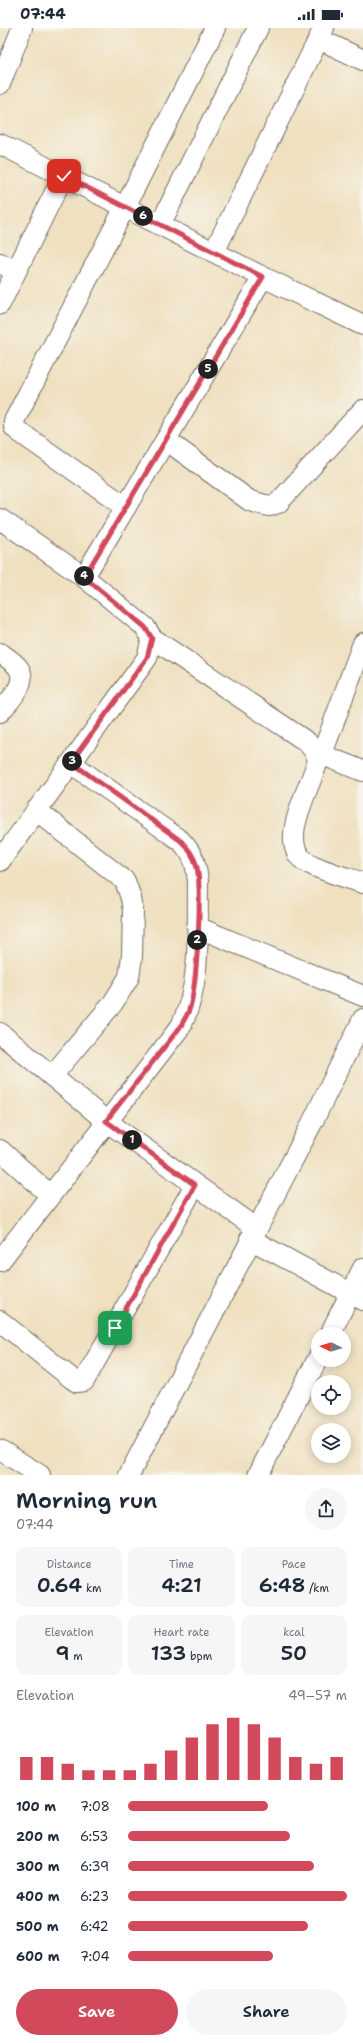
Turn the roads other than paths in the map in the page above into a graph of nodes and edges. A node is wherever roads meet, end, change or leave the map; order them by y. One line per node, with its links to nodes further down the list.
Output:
1 (22, 28): 6 (street)
2 (214, 28): 9 (street)
3 (258, 28): 10 (street)
4 (322, 34): 5 (street); 11 (street)
5 (363, 60)
6 (0, 84)
7 (0, 144): 8 (street)
8 (64, 176): 9 (street); 12 (street)
9 (125, 207): 10 (street); 18 (street)
10 (160, 225): 11 (street)
11 (214, 252): 13 (street)
12 (8, 267): 14 (street)
13 (263, 277): 15 (street); 17 (street)
14 (0, 304)
15 (363, 326)
16 (363, 410): 17 (street)
17 (166, 440): 18 (street)
18 (126, 507): 20 (street)
19 (1, 522): 20 (street)
20 (84, 577): 21 (street)
21 (152, 638): 25 (street); 26 (street)
22 (363, 643): 25 (street)
23 (0, 653): 24 (street)
24 (0, 712)
25 (318, 753): 27 (street); 30 (street)
26 (71, 762): 28 (street); 31 (street)
27 (363, 771)
28 (36, 810): 29 (street); 35 (street)
29 (1, 857)
30 (363, 883)
31 (197, 928): 32 (street); 36 (street)
32 (363, 996)
33 (363, 1019): 40 (street)
34 (0, 1033): 35 (street)
35 (52, 1076): 36 (street)
36 (106, 1121): 38 (street); 39 (street)
37 (0, 1150): 39 (street)
38 (195, 1185): 40 (street); 44 (street)
39 (50, 1195): 41 (street)
40 (253, 1234): 43 (street); 49 (street)
41 (0, 1261)
42 (363, 1268): 43 (street)
43 (357, 1297): 45 (street)
44 (0, 1321)
45 (335, 1327)
46 (313, 1367): 50 (street)
47 (0, 1450): 48 (street)
48 (40, 1475)
49 (128, 1475)
50 (258, 1475)

